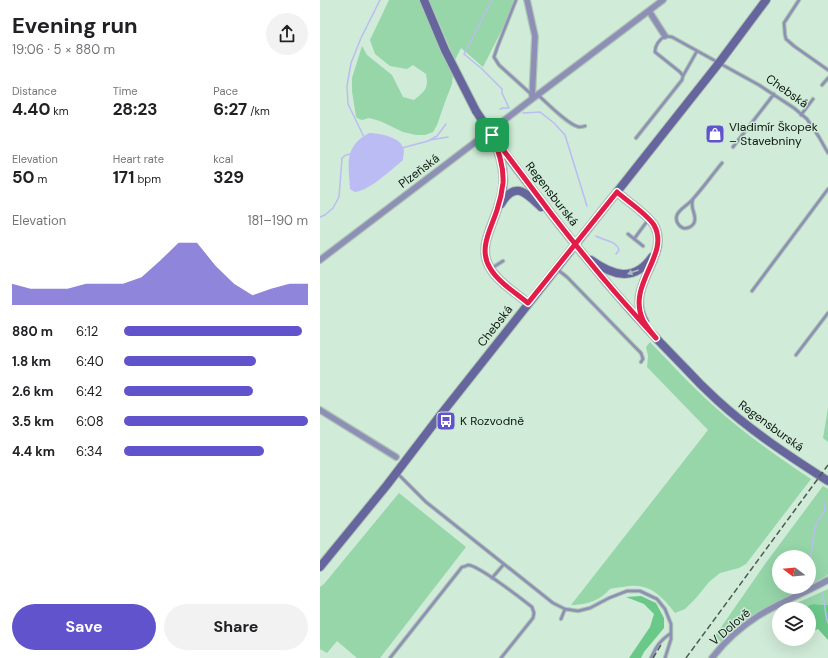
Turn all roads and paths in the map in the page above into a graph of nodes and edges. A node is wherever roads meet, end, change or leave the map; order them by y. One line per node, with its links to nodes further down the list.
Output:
1 (424, 0): 21 (main road, bridge)
2 (516, 0): 16 (lane)
3 (527, 0): 16 (street)
4 (663, 0): 7 (street, Plzeňská)
5 (766, 0): 10 (main road, Chebská)
6 (799, 0): 11 (lane)
7 (649, 11): 8 (street); 16 (street, Plzeňská)
8 (665, 36): 9 (lane); 12 (lane)
9 (697, 51): 10 (lane); 12 (lane)
10 (719, 63): 15 (lane, Chebská); 26 (main road, Chebská)
11 (828, 70)
12 (683, 76): 20 (lane)
13 (828, 78): 14 (lane)
14 (822, 86)
15 (774, 94): 18 (lane, Chebská); 22 (lane)
16 (534, 96): 19 (lane); 35 (street, Plzeňská)
17 (813, 99): 18 (lane)
18 (801, 115): 23 (lane, Chebská)
19 (585, 126)
20 (636, 138)
21 (498, 146): 28 (main road); 29 (main road, Regensburská)
22 (733, 148)
23 (828, 153)
24 (722, 162): 27 (lane)
25 (828, 189): 40 (lane)
26 (617, 192): 30 (main road); 38 (main road, Chebská)
27 (693, 199): 27 (lane)
28 (497, 210): 29 (main road); 39 (main road)
29 (552, 217): 37 (main road, Regensburská, bridge)
30 (649, 218): 32 (lane); 33 (main road)
31 (628, 234): 32 (lane)
32 (634, 239): 34 (lane)
33 (658, 244): 37 (main road, one-way to 37); 43 (main road)
34 (643, 246)
35 (320, 260)
36 (503, 261): 39 (lane)
37 (594, 265): 43 (main road, Regensburská)
38 (556, 268): 41 (main road, Chebská); 45 (lane)
39 (490, 269): 41 (main road)
40 (752, 291)
41 (528, 303): 48 (main road, Chebská)
42 (828, 313): 44 (lane)
43 (656, 338): 50 (main road, Regensburská)
44 (796, 355)
45 (641, 362)
46 (320, 410): 47 (street)
47 (396, 457): 48 (lane)
48 (404, 462): 49 (main road, Chebská)
49 (396, 473): 51 (lane); 52 (main road, Chebská)
50 (828, 481)
51 (504, 564): 53 (lane); 55 (lane)
52 (320, 567)
53 (492, 578): 58 (lane); 59 (lane)
54 (828, 580): 62 (street, V Dolově)
55 (566, 609): 56 (lane); 57 (lane)
56 (561, 619)
57 (671, 633): 60 (lane); 61 (lane)
58 (390, 658)
59 (501, 658)
60 (651, 658)
61 (665, 658)
62 (712, 658)

